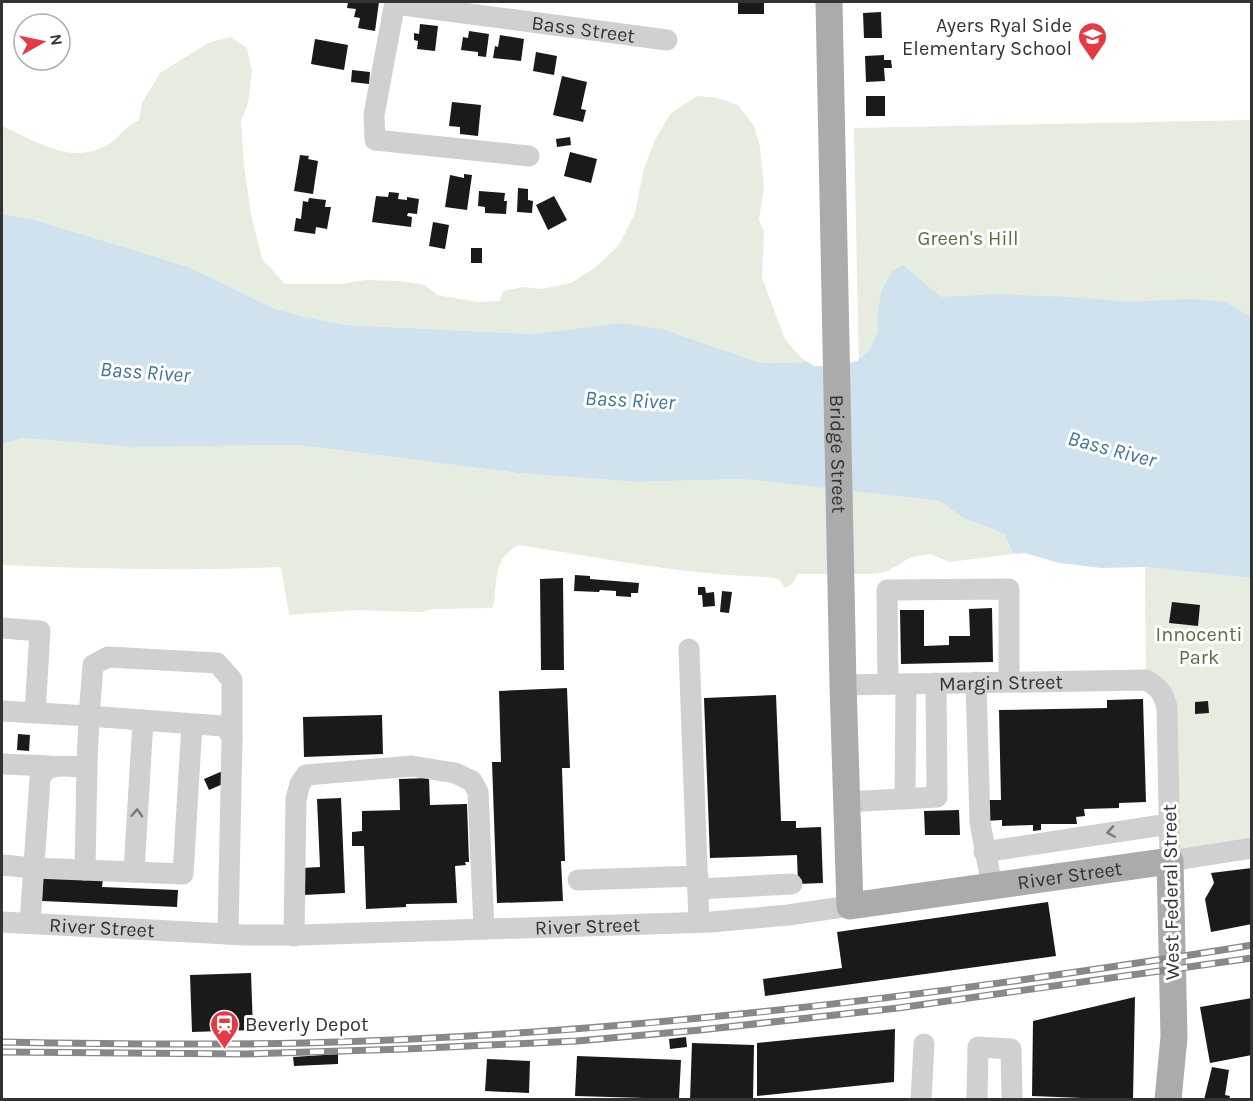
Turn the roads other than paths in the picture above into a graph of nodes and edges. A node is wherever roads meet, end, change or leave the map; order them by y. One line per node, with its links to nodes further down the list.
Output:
1 (829, 2): 11 (main road, Bridge Street)
2 (395, 3): 3 (street, Bass Street); 4 (street)
3 (667, 40)
4 (529, 156)
5 (2, 628): 14 (street)
6 (689, 649): 33 (street)
7 (1010, 681): 8 (street, Margin Street); 10 (street); 12 (street, Margin Street)
8 (976, 682): 9 (street, Margin Street); 26 (street)
9 (936, 683): 10 (street, Margin Street); 22 (street)
10 (897, 684): 11 (street, Margin Street); 22 (street)
11 (843, 685): 23 (main road, Bridge Street)
12 (1157, 686): 24 (street, West Federal Street)
13 (2, 711): 14 (street)
14 (35, 713): 15 (street)
15 (89, 716): 16 (street); 18 (street); 20 (street)
16 (143, 720): 17 (street); 31 (street, one-way to 16)
17 (192, 724): 18 (street); 31 (street)
18 (232, 738): 41 (street)
19 (2, 764): 21 (street)
20 (87, 764): 21 (street); 30 (street)
21 (50, 766): 29 (street)
22 (906, 799): 23 (street)
23 (846, 802): 36 (main road, Bridge Street)
24 (1169, 824): 26 (street, one-way to 26); 27 (street, West Federal Street)
25 (1251, 848): 27 (street)
26 (984, 852): 35 (street)
27 (1170, 861): 35 (main road, River Street); 47 (main road, West Federal Street)
28 (2, 865): 29 (street)
29 (34, 868): 30 (street); 39 (street)
30 (85, 870): 31 (street)
31 (134, 872)
32 (578, 880): 33 (street)
33 (698, 882): 34 (street); 38 (street)
34 (792, 884)
35 (992, 886): 36 (main road, River Street)
36 (850, 906): 38 (street, River Street)
37 (2, 922): 39 (street, River Street)
38 (699, 922): 40 (street, River Street)
39 (30, 923): 41 (street, River Street)
40 (484, 930): 42 (street, River Street); 42 (street)
41 (228, 934): 42 (street, River Street)
42 (294, 936)
43 (924, 1044): 44 (street)
44 (921, 1100)
45 (977, 1100): 46 (street)
46 (1012, 1100)
47 (1167, 1100)

